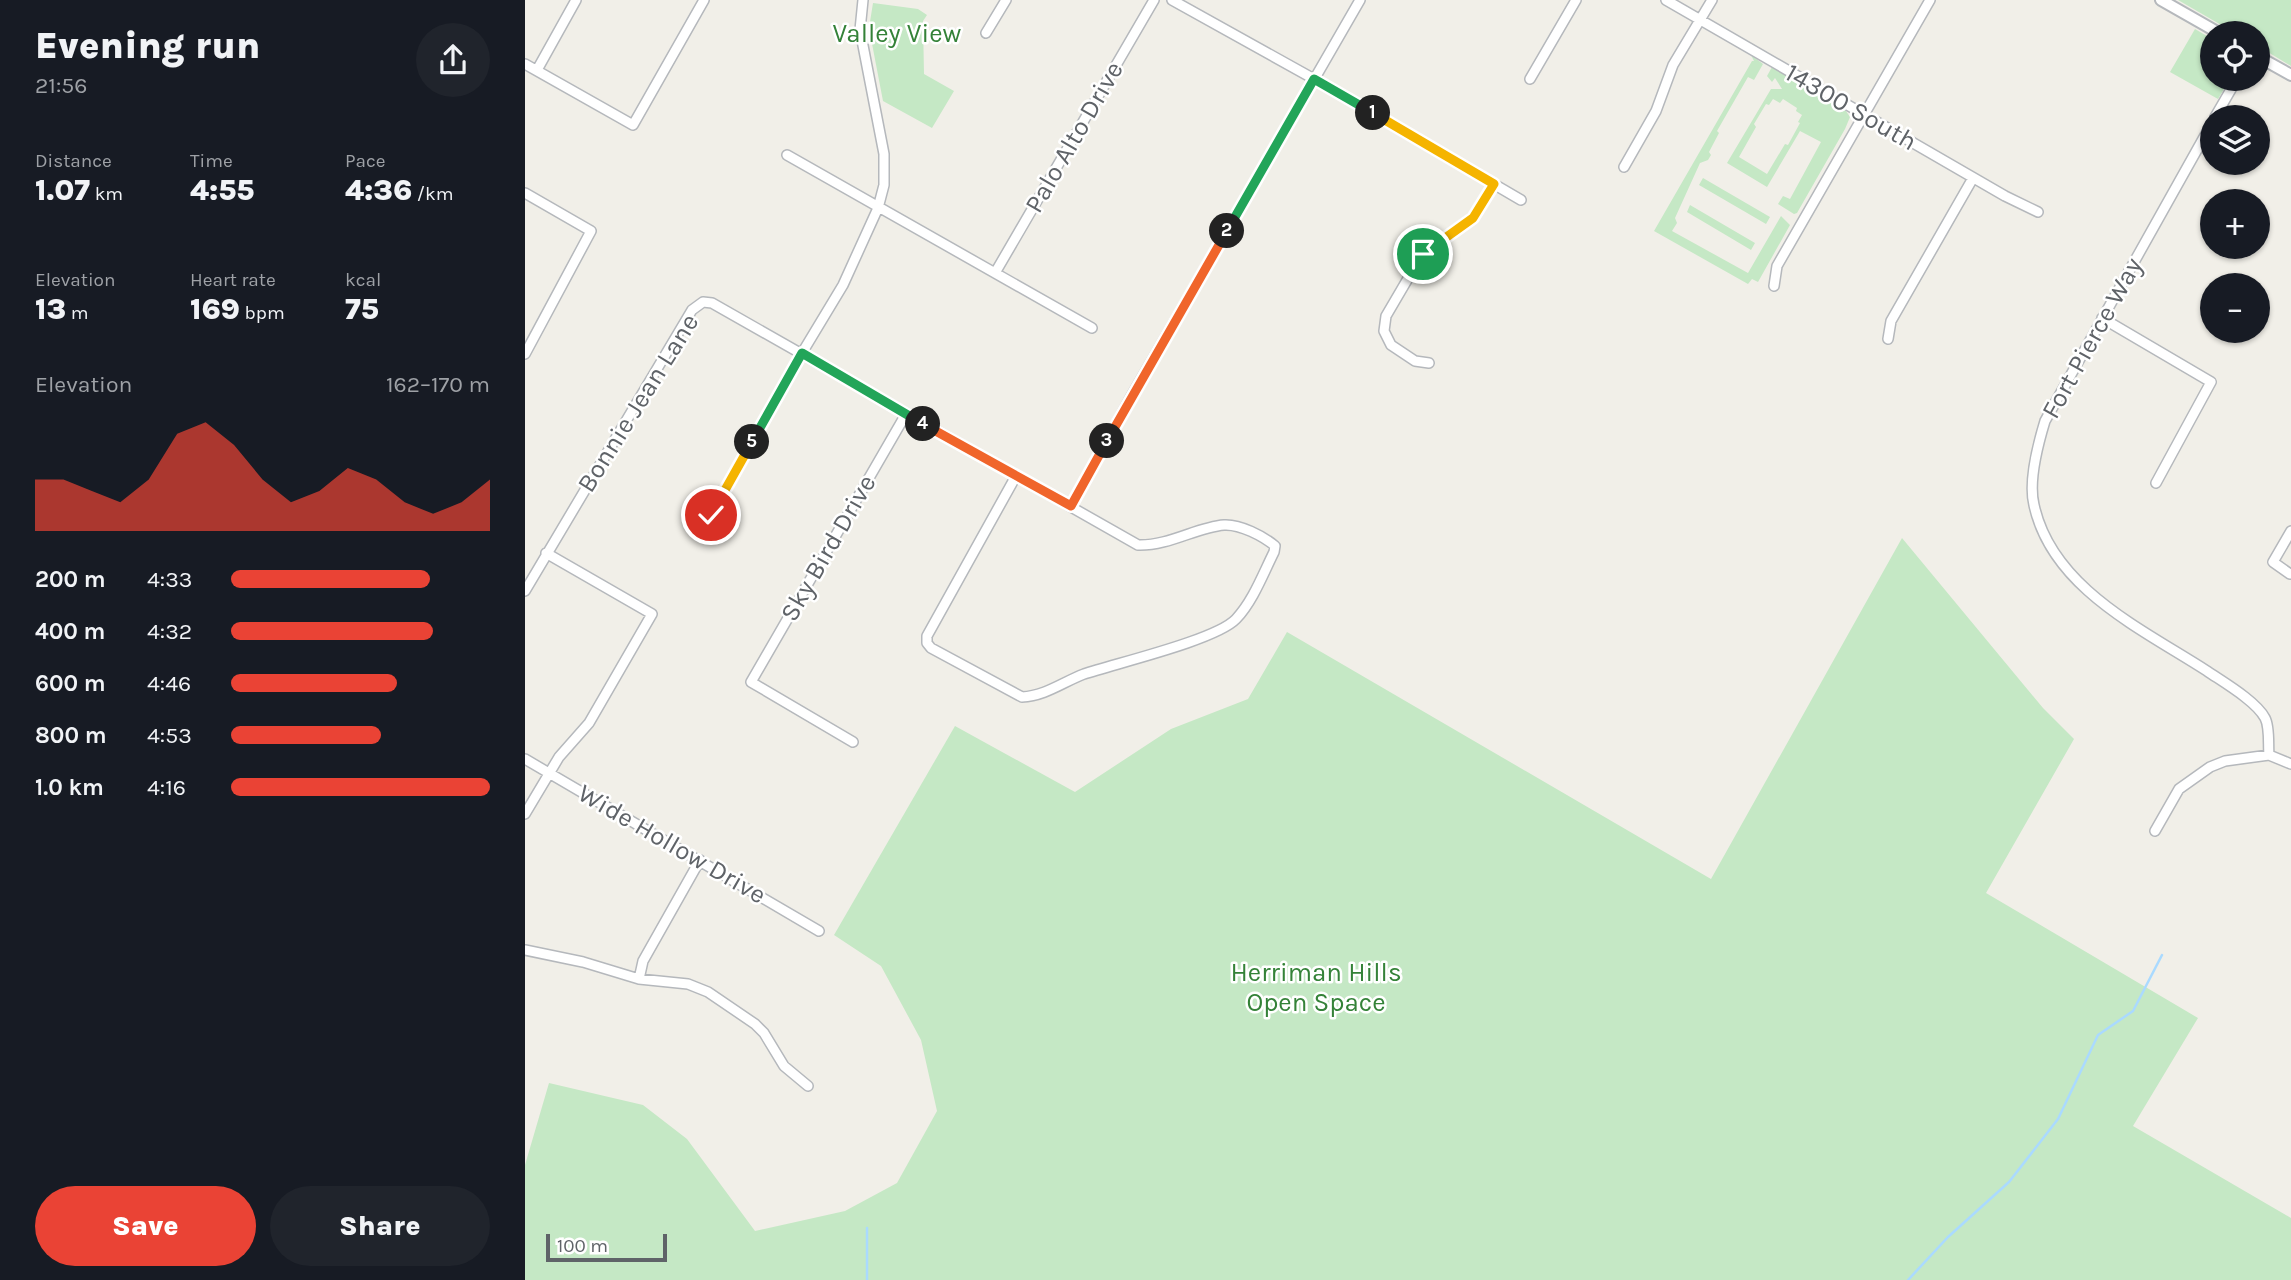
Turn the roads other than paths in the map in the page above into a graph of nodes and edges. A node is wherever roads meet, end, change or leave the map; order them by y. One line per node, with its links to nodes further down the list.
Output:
1 (576, 0): 18 (street)
2 (704, 0): 18 (street)
3 (863, 0): 30 (street)
4 (1006, 0): 15 (street)
5 (1154, 0): 32 (street, Palo Alto Drive)
6 (1172, 0): 20 (street)
7 (1360, 0): 20 (street)
8 (1576, 0): 21 (street)
9 (1666, 0): 13 (street, 14300 South)
10 (1712, 0): 13 (street)
11 (1930, 0): 22 (street)
12 (2161, 0): 14 (street)
13 (1700, 19): 22 (street, 14300 South); 25 (street)
14 (2200, 22)
15 (986, 33)
16 (2270, 63): 19 (street)
17 (525, 64): 18 (street)
18 (537, 70)
19 (2291, 75)
20 (1314, 79): 27 (street); 43 (street)
21 (1530, 79)
22 (1864, 114): 26 (street, 14300 South); 33 (street)
23 (2200, 144): 34 (street, Fort Pierce Way)
24 (787, 155): 30 (street)
25 (1625, 167)
26 (1973, 178): 31 (street, 14300 South); 36 (street)
27 (1494, 184): 29 (street); 39 (street)
28 (525, 193): 38 (street)
29 (1521, 200)
30 (878, 208): 32 (street); 37 (street)
31 (2038, 212)
32 (995, 273): 35 (street)
33 (1774, 286)
34 (2102, 318): 42 (street); 50 (street, Fort Pierce Way)
35 (1092, 328)
36 (1888, 339)
37 (802, 353): 40 (street, Bonnie Jean Lane); 44 (street); 46 (street, Bonnie Jean Lane)
38 (525, 354)
39 (1429, 363)
40 (906, 414): 41 (street, Bonnie Jean Lane); 49 (street, Sky Bird Drive)
41 (1016, 476): 43 (street, Bonnie Jean Lane); 43 (street, Bonnie Jean Lane)
42 (2156, 483)
43 (1071, 506)
44 (711, 515)
45 (2291, 531): 47 (street)
46 (546, 553): 48 (street); 53 (street)
47 (2290, 574)
48 (525, 591)
49 (853, 742)
50 (2269, 755): 52 (street); 55 (street)
51 (525, 759): 53 (street, Wide Hollow Drive)
52 (2291, 764)
53 (548, 772): 54 (street); 56 (street, Wide Hollow Drive)
54 (525, 814)
55 (2155, 831)
56 (700, 860): 57 (street, Wide Hollow Drive); 59 (street)
57 (819, 930)
58 (525, 950): 59 (street)
59 (639, 979): 60 (street)
60 (808, 1086)

